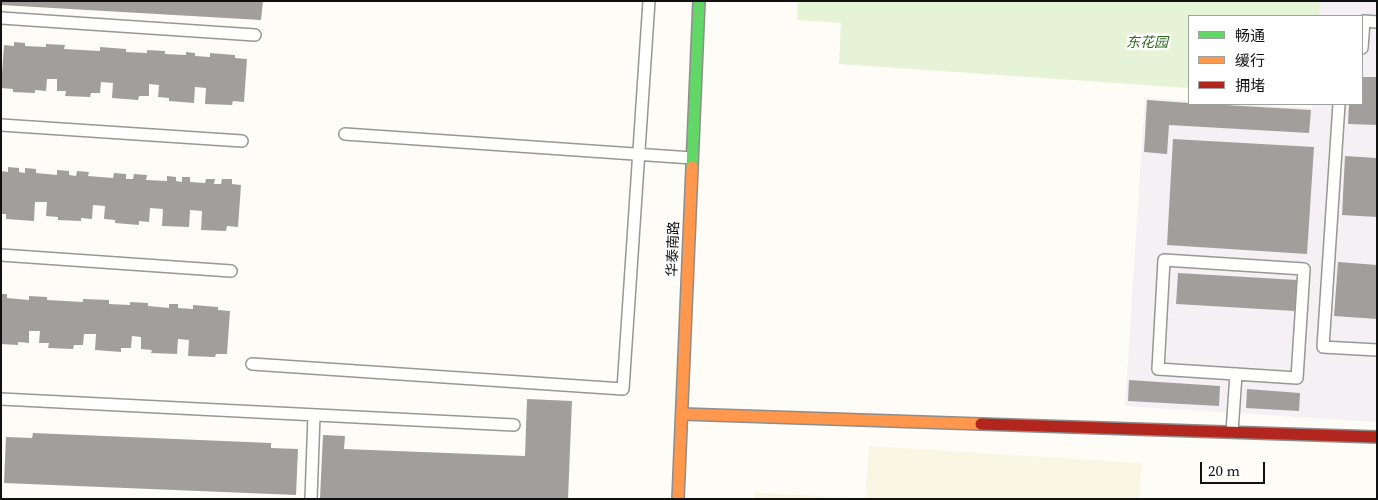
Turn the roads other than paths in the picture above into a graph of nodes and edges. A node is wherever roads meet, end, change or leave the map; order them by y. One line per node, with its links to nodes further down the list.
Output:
1 (649, 1): 11 (lane)
2 (699, 1): 12 (street, 华泰南路)
3 (1, 18): 6 (lane)
4 (1377, 22): 5 (lane)
5 (1363, 34)
6 (254, 35)
7 (1338, 105): 15 (lane)
8 (1, 125): 10 (lane)
9 (345, 134): 11 (lane)
10 (242, 140)
11 (639, 154): 12 (lane); 16 (lane)
12 (693, 158): 19 (street, 华泰南路)
13 (1, 255): 14 (lane)
14 (231, 270)
15 (1377, 350)
16 (252, 364)
17 (1236, 374): 17 (lane); 22 (lane)
18 (1, 399): 20 (lane)
19 (682, 414): 22 (street); 25 (street, 华泰南路)
20 (314, 415): 21 (lane); 24 (lane)
21 (514, 425)
22 (1232, 432): 23 (street)
23 (1377, 438)
24 (311, 499)
25 (678, 499)

